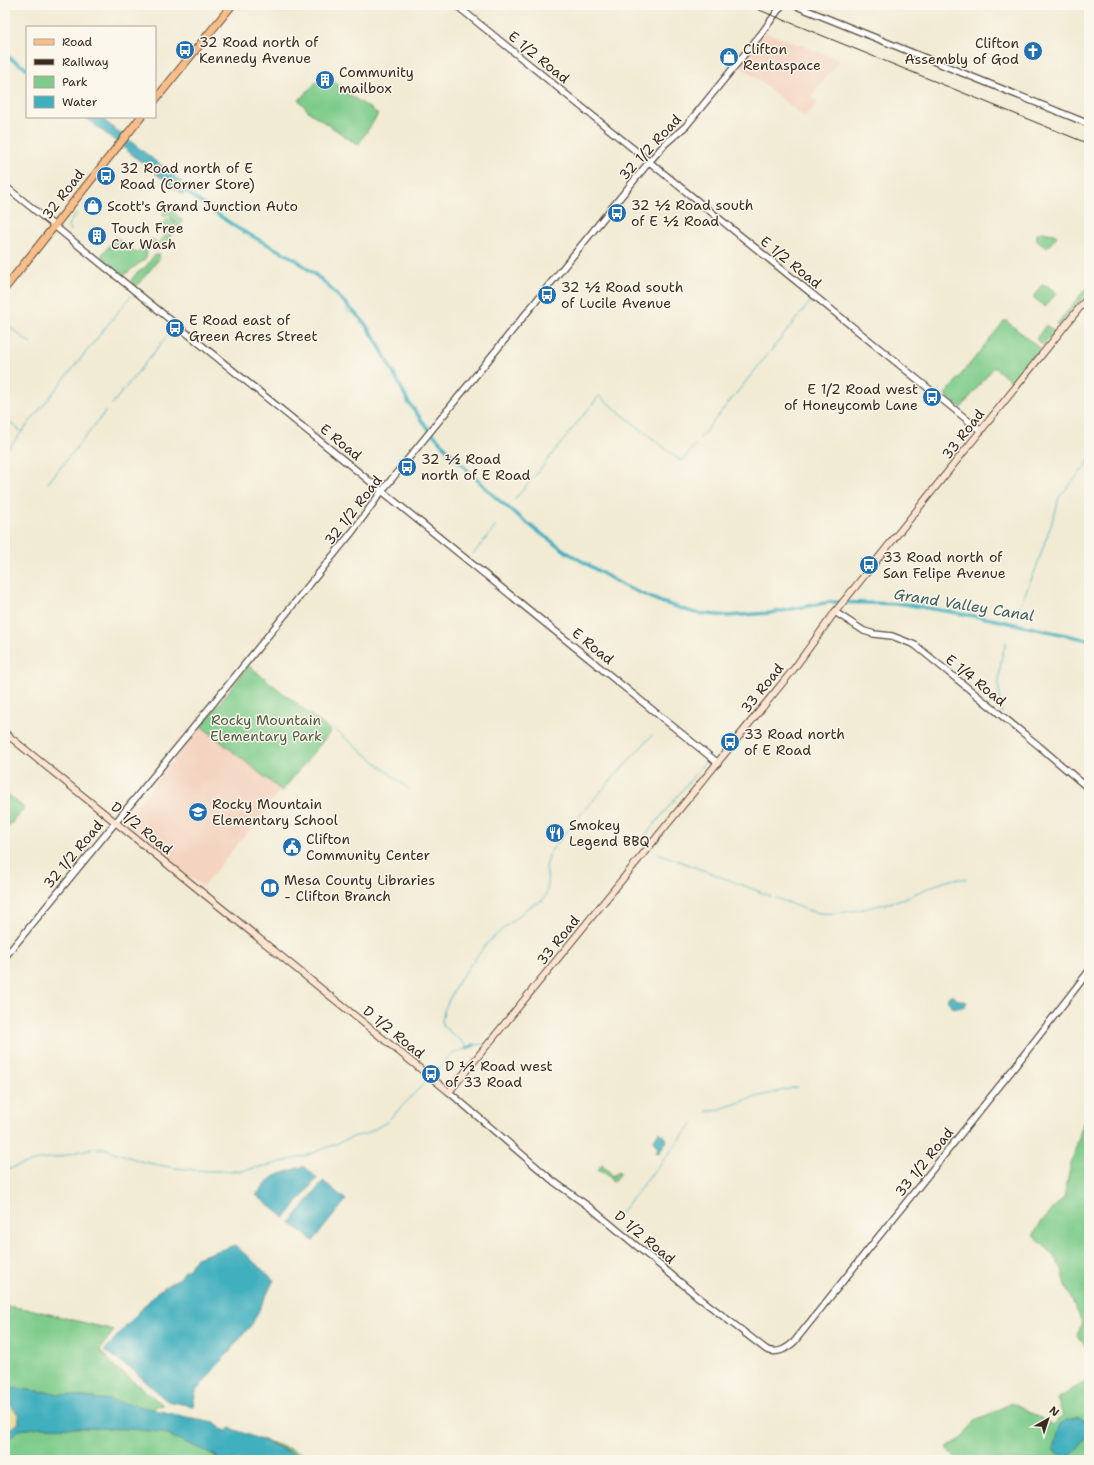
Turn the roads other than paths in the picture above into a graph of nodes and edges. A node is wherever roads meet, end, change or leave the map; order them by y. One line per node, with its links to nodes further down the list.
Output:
1 (232, 5): 5 (main road)
2 (456, 5): 8 (street, E 1/2 Road)
3 (782, 5): 8 (street, 32 1/2 Road)
4 (794, 5): 7 (street)
5 (156, 99)
6 (140, 118): 10 (main road, 32 Road)
7 (1089, 124)
8 (650, 162): 13 (street, E 1/2 Road); 14 (street, 32 1/2 Road)
9 (5, 186): 10 (street, E Road)
10 (54, 226): 11 (main road, 32 Road); 14 (street, E Road)
11 (5, 288)
12 (1089, 296): 13 (main road, 33 Road)
13 (980, 431): 15 (main road, 33 Road)
14 (382, 491): 17 (street, E Road); 19 (street, 32 1/2 Road)
15 (837, 610): 17 (main road, 33 Road); 18 (street, E 1/4 Road)
16 (5, 733): 19 (main road, D 1/2 Road)
17 (718, 763): 22 (main road, 33 Road)
18 (1089, 789)
19 (116, 822): 20 (street, 32 1/2 Road); 22 (main road, D 1/2 Road)
20 (5, 957)
21 (1089, 971): 23 (street, 33 1/2 Road)
22 (449, 1092): 23 (street, D 1/2 Road)
23 (767, 1350)

